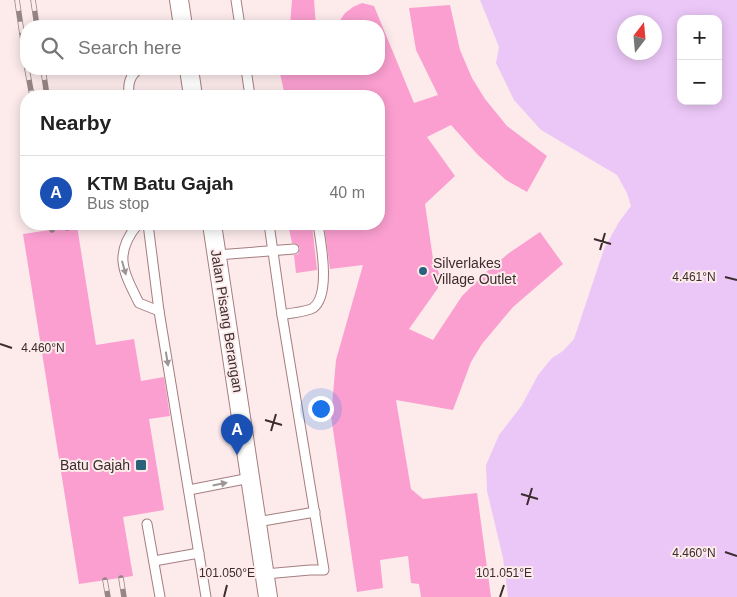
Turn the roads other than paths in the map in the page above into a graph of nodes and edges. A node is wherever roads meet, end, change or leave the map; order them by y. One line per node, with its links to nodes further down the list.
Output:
1 (179, 0): 3 (street)
2 (236, 0): 4 (lane)
3 (182, 20)
4 (239, 20)
5 (133, 75): 8 (lane)
6 (190, 75): 9 (street)
7 (247, 75): 10 (lane)
8 (129, 90)
9 (192, 90)
10 (249, 90)
11 (133, 230): 19 (lane, one-way to 19)
12 (149, 230): 19 (lane)
13 (213, 230): 18 (street, Jalan Pisang Berangan)
14 (270, 230): 17 (lane)
15 (318, 230): 20 (lane)
16 (294, 248): 17 (lane)
17 (273, 250): 18 (lane); 20 (lane)
18 (217, 255): 21 (street, Jalan Pisang Berangan)
19 (160, 311): 22 (lane, one-way to 22)
20 (282, 315): 23 (lane)
21 (250, 478): 22 (lane, one-way to 21); 24 (street, Jalan Pisang Berangan)
22 (189, 490): 26 (lane)
23 (315, 512): 24 (lane); 28 (lane)
24 (257, 522): 28 (street, Jalan Pisang Berangan)
25 (147, 524): 27 (lane)
26 (199, 553): 27 (lane); 30 (lane)
27 (154, 562): 29 (lane)
28 (265, 574): 31 (street, Jalan Pisang Berangan)
29 (160, 597)
30 (206, 597)
31 (268, 597)

